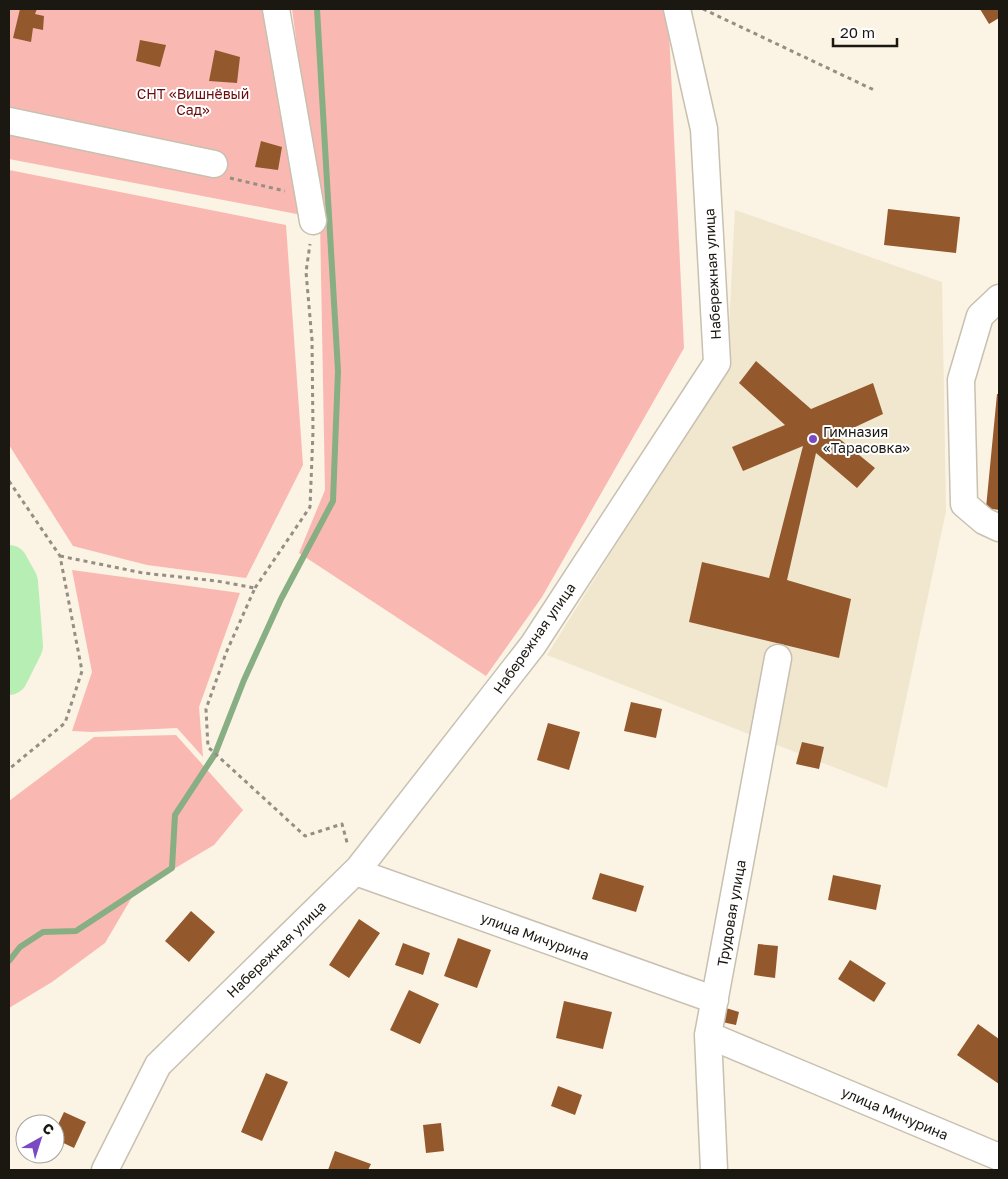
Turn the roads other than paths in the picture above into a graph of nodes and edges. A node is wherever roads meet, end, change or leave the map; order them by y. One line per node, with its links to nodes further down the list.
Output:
1 (276, 9): 5 (street)
2 (677, 9): 9 (street, Набережная улица)
3 (9, 121): 4 (street)
4 (214, 164)
5 (313, 221)
6 (999, 298): 7 (street)
7 (999, 528)
8 (778, 658): 10 (street, Трудовая улица)
9 (356, 872): 10 (street, улица Мичурина); 13 (street, Набережная улица)
10 (715, 1000): 11 (street, Трудовая улица)
11 (708, 1035): 12 (street, улица Мичурина); 14 (street, Трудовая улица)
12 (999, 1157)
13 (105, 1170)
14 (714, 1170)

